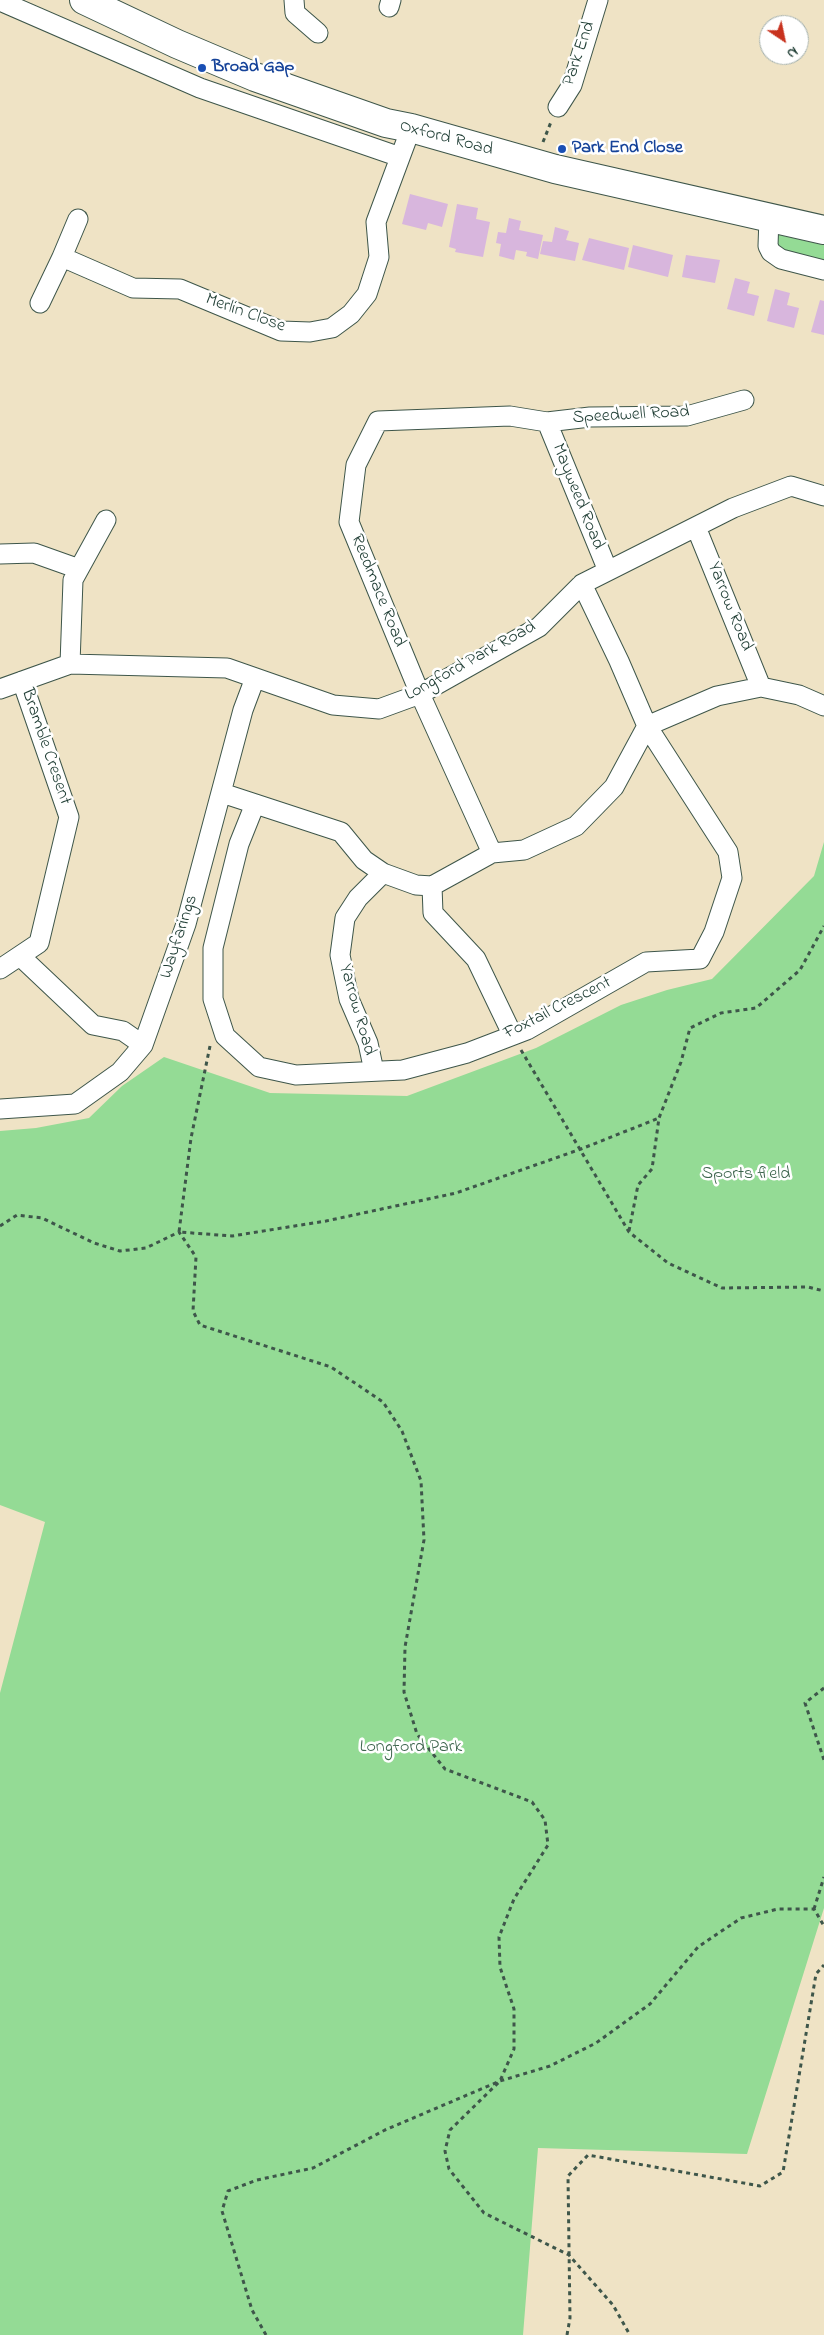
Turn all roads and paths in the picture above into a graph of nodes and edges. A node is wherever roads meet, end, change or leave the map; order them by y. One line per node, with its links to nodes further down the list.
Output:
1 (84, 0): 7 (main road, Oxford Road)
2 (294, 0): 5 (street)
3 (598, 0): 6 (street, Park End)
4 (0, 1): 10 (street)
5 (318, 33)
6 (558, 107)
7 (411, 128): 10 (street, Merlin Close); 11 (main road, Oxford Road)
8 (533, 140): 9 (path)
9 (552, 144)
10 (400, 157): 14 (street, Merlin Close)
11 (769, 217): 13 (main road, Oxford Road); 15 (street)
12 (78, 218): 14 (street)
13 (824, 230)
14 (62, 257): 16 (street)
15 (824, 270)
16 (40, 303)
17 (744, 400): 18 (street, Speedwell Road)
18 (547, 422): 24 (street, Mayweed Road); 31 (street, Reedmace Road)
19 (824, 496): 21 (street, Longford Park Road)
20 (106, 520): 23 (street)
21 (696, 527): 24 (street, Longford Park Road); 29 (street, Yarrow Road)
22 (0, 554): 23 (street)
23 (79, 569): 26 (street)
24 (608, 571): 25 (street, Longford Park Road)
25 (582, 584): 31 (street, Longford Park Road); 33 (street)
26 (70, 664): 27 (street, Longford Park Road); 28 (street, Longford Park Road)
27 (255, 678): 31 (street, Longford Park Road); 34 (street, Wayfarings)
28 (22, 682): 30 (street, Longford Park Road); 40 (street, Bramble Cresent)
29 (761, 687): 32 (street); 33 (street)
30 (0, 689)
31 (420, 694): 36 (street)
32 (824, 706)
33 (647, 726): 36 (street); 42 (street, Foxtail Crescent)
34 (222, 793): 35 (street); 44 (street, Wayfarings)
35 (255, 804): 37 (street); 43 (street, Foxtail Crescent)
36 (492, 853): 38 (street)
37 (383, 873): 38 (street); 45 (street, Yarrow Road)
38 (432, 886): 42 (street)
39 (824, 926): 47 (path)
40 (20, 956): 41 (street, Bramble Cresent); 44 (street)
41 (0, 969)
42 (512, 1034): 45 (street, Foxtail Crescent); 48 (path)
43 (225, 1036): 45 (street, Foxtail Crescent); 50 (path)
44 (143, 1045): 46 (street)
45 (374, 1071)
46 (0, 1109)
47 (659, 1118): 48 (path); 51 (path)
48 (581, 1149): 50 (path); 51 (path)
49 (0, 1226): 50 (path)
50 (179, 1232): 59 (path)
51 (629, 1232): 52 (path)
52 (824, 1291)
53 (824, 1688): 54 (path)
54 (824, 1760)
55 (824, 1877): 56 (path)
56 (814, 1909): 57 (path); 59 (path)
57 (824, 1926)
58 (824, 1965): 60 (path)
59 (500, 2081): 60 (path); 61 (path)
60 (569, 2255): 62 (path); 63 (path)
61 (266, 2335)
62 (567, 2335)
63 (630, 2335)

